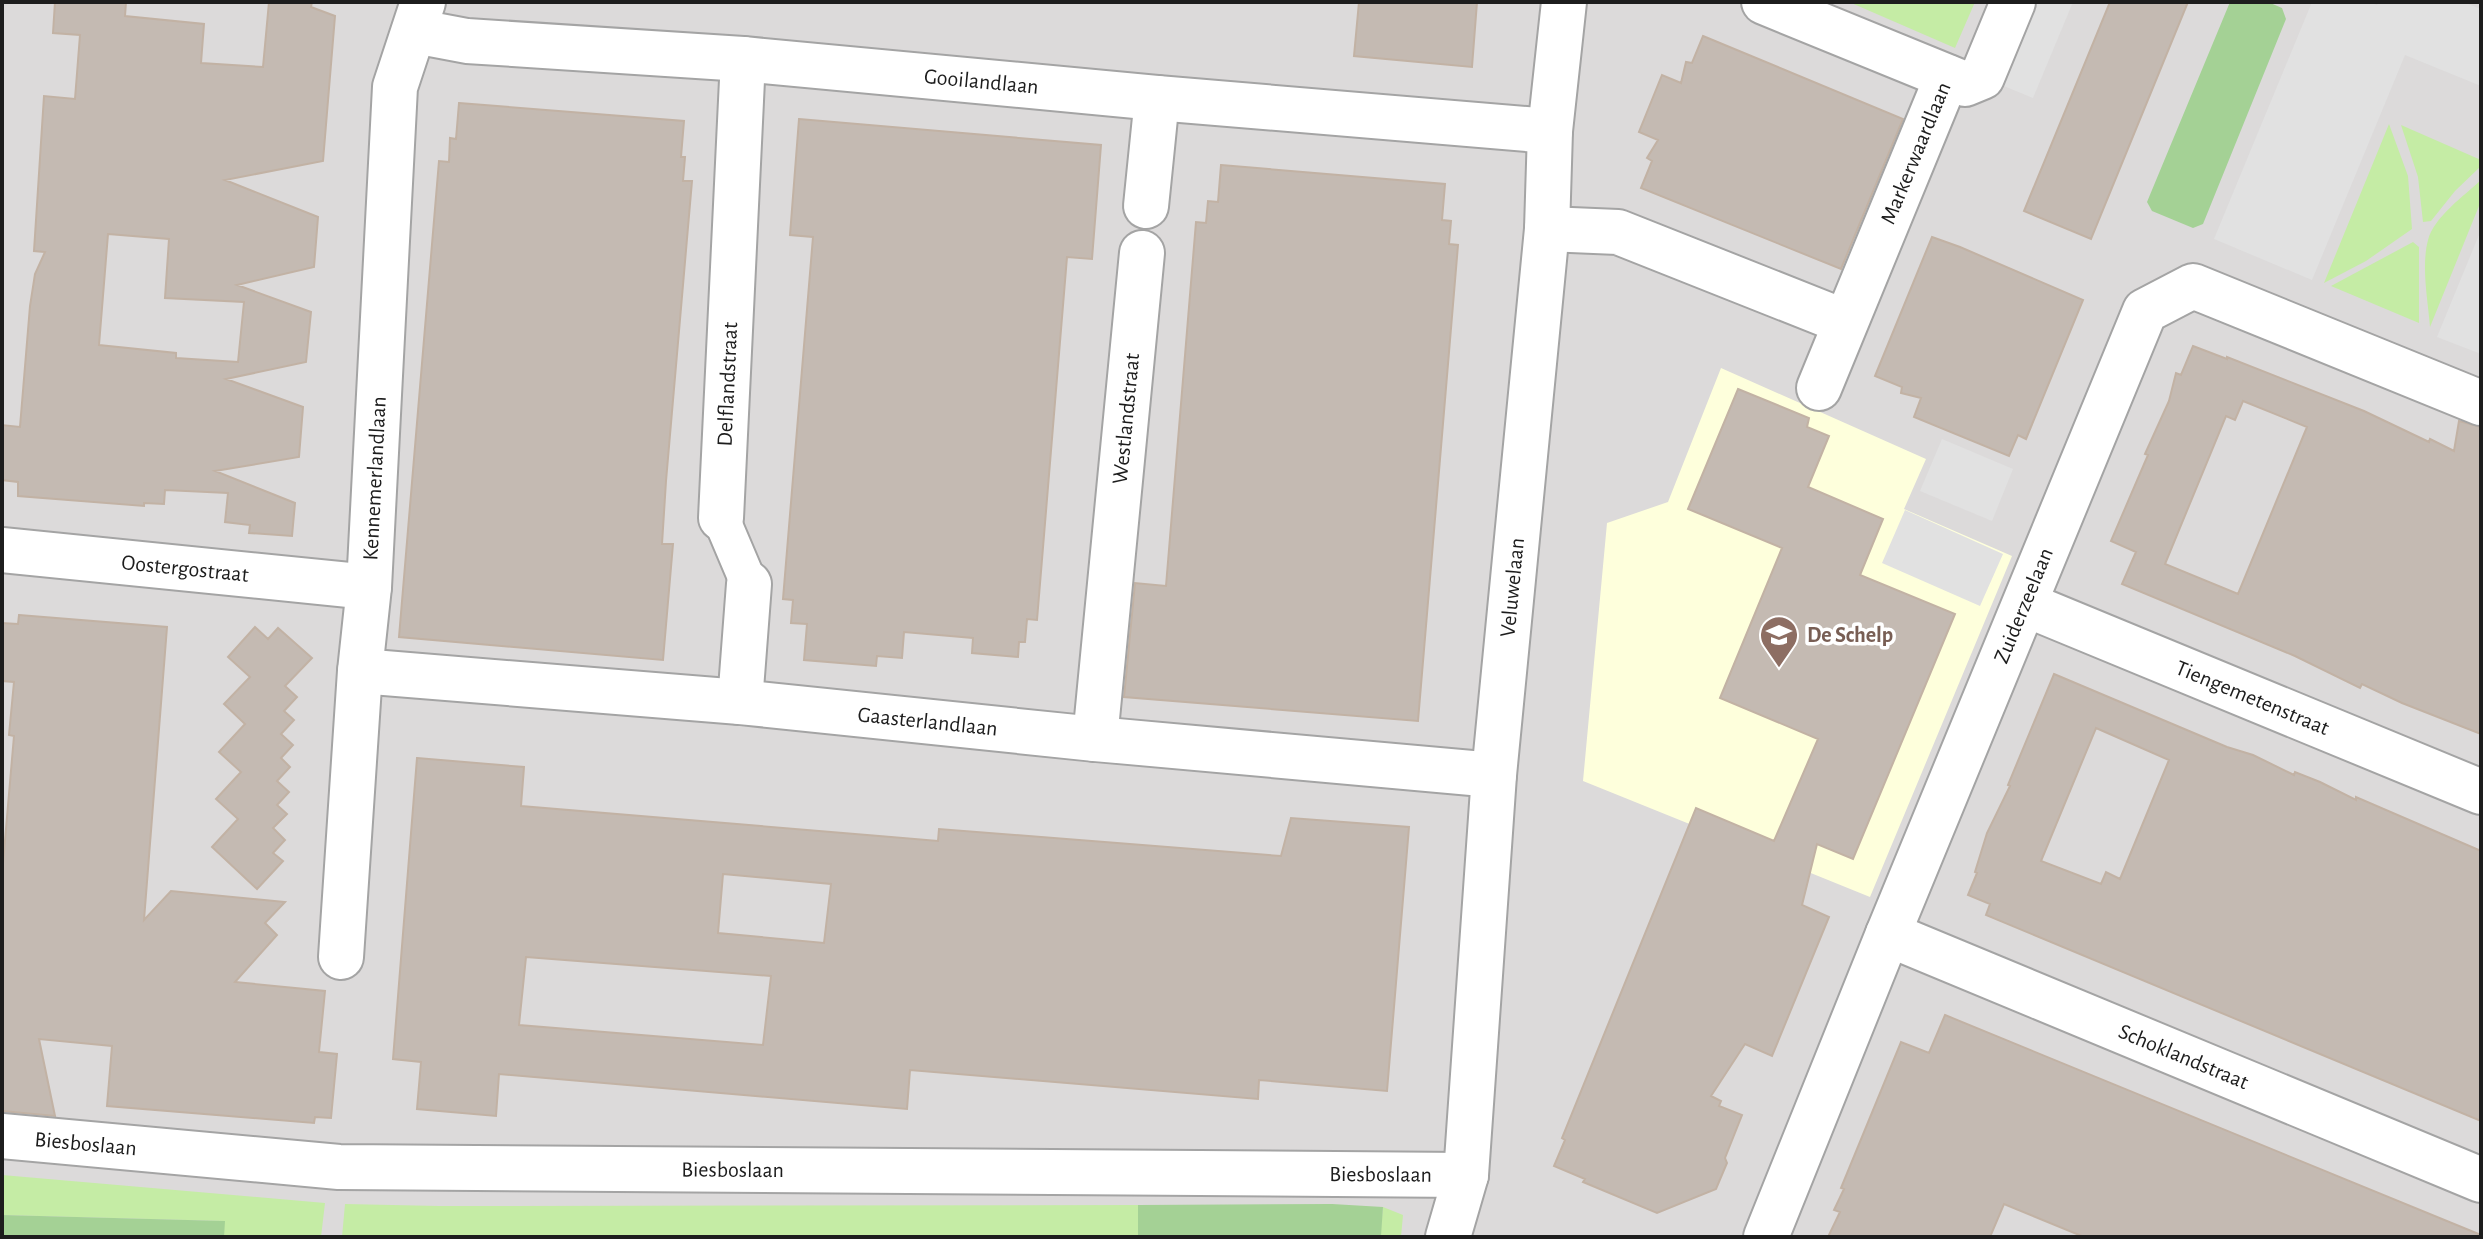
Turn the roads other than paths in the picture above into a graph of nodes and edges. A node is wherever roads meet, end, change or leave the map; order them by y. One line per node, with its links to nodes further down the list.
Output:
1 (1564, 2): 8 (street, Veluwelaan)
2 (1764, 2): 6 (street, Markerwaardlaan)
3 (2013, 2): 6 (street)
4 (418, 16): 5 (street, Gooilandlaan); 18 (street, Kennemerlandlaan)
5 (743, 59): 7 (street, Gooilandlaan); 15 (street, Delflandstraat)
6 (1947, 77): 12 (street, Markerwaardlaan)
7 (1157, 98): 8 (street, Gooilandlaan); 9 (street, Westlandstraat)
8 (1550, 131): 10 (street, Veluwelaan)
9 (1146, 206): 11 (street, Westlandstraat)
10 (1547, 229): 12 (street); 23 (street, Veluwelaan)
11 (1142, 253): 22 (street, Westlandstraat)
12 (1845, 322): 13 (street, Markerwaardlaan)
13 (1819, 388)
14 (2481, 403): 19 (street, Zuiderzeelaan)
15 (721, 518): 17 (street, Delflandstraat)
16 (2, 550): 18 (street, Oostergostraat)
17 (749, 584): 21 (street, Delflandstraat)
18 (369, 587): 20 (street, Kennemerlandlaan)
19 (2025, 604): 24 (street, Tiengemetenstraat); 25 (street, Zuiderzeelaan)
20 (360, 671): 21 (street, Gaasterlandlaan); 26 (street, Kennemerlandlaan)
21 (740, 702): 22 (street, Gaasterlandlaan)
22 (1095, 739): 23 (street, Gaasterlandlaan)
23 (1494, 775): 28 (street, Veluwelaan)
24 (2481, 792)
25 (1888, 934): 29 (street, Schoklandstraat); 32 (street, Zuiderzeelaan)
26 (341, 957)
27 (2, 1136): 28 (street, Biesboslaan)
28 (1466, 1175): 30 (street, Veluwelaan); 31 (street, Veluwelaan)
29 (2481, 1180)
30 (1448, 1237)
31 (1476, 1237)
32 (1766, 1237)

